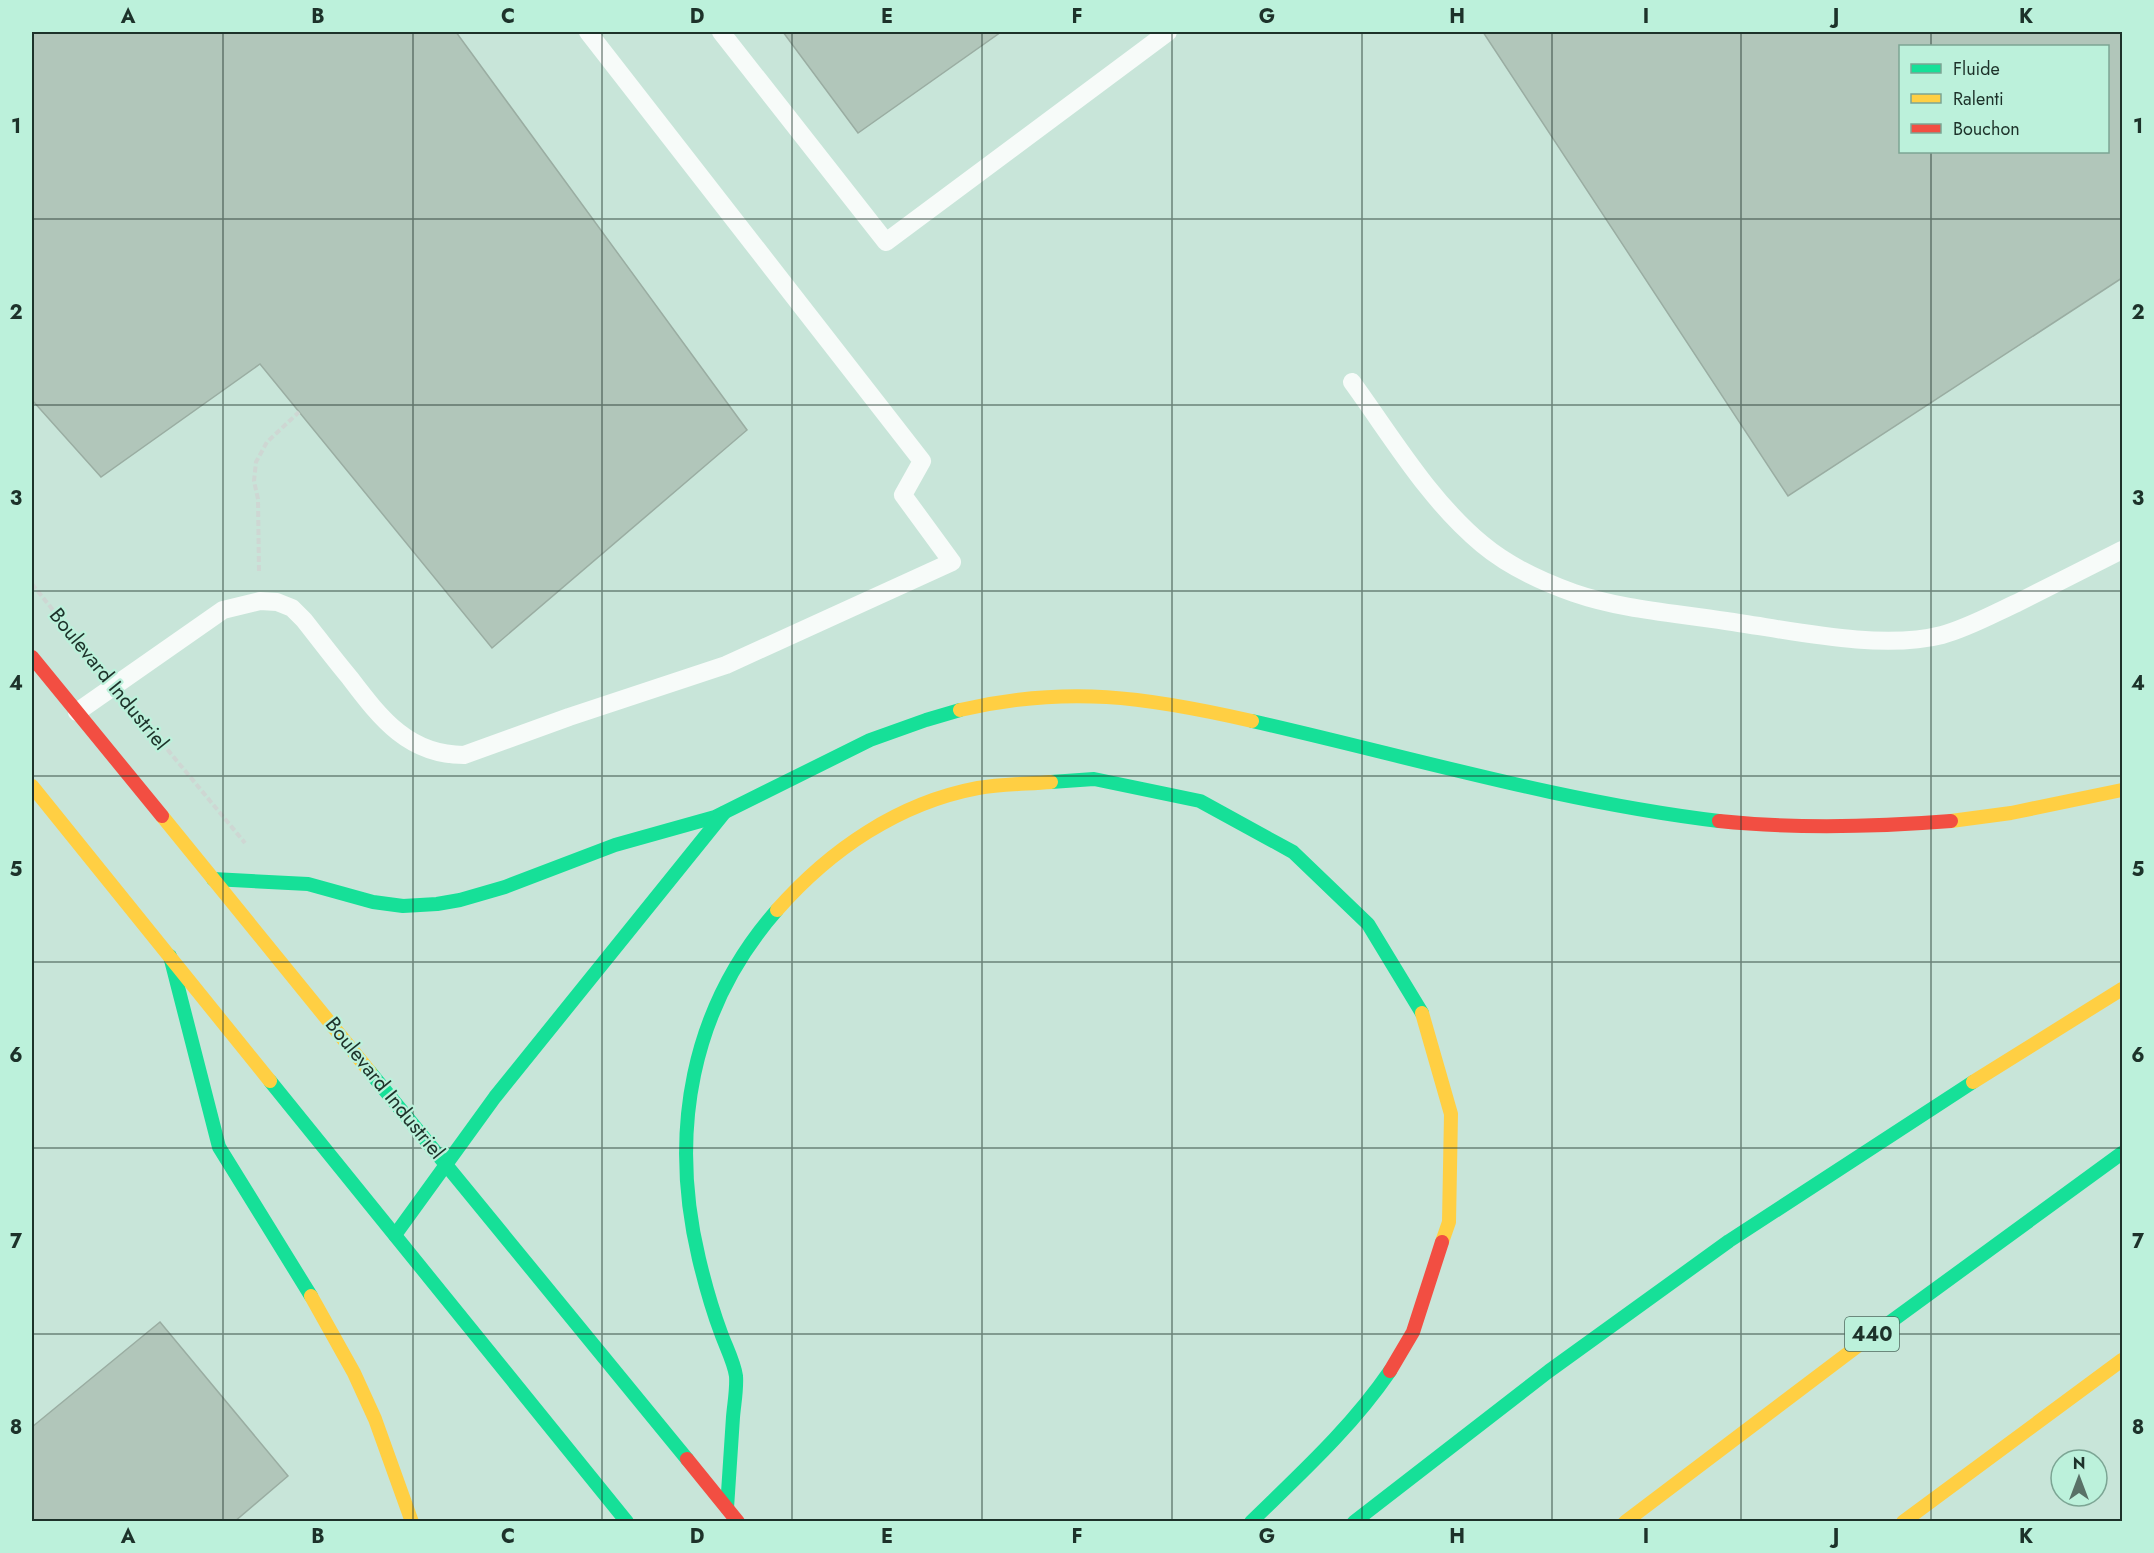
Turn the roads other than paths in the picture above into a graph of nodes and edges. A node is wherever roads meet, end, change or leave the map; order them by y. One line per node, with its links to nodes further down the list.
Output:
1 (588, 32): 7 (lane)
2 (722, 32): 3 (lane)
3 (1168, 32)
4 (1352, 382): 5 (lane)
5 (2122, 550)
6 (32, 657): 7 (main road, Boulevard Industriel)
7 (77, 712): 11 (main road, Boulevard Industriel)
8 (32, 786): 12 (main road)
9 (2122, 790): 10 (main road)
10 (724, 813): 11 (main road); 15 (main road)
11 (213, 879): 15 (main road, Boulevard Industriel)
12 (170, 956): 16 (main road); 19 (main road)
13 (2122, 989): 23 (main road)
14 (2122, 1153): 24 (main road, 440)
15 (447, 1164): 16 (main road); 18 (main road, Boulevard Industriel)
16 (395, 1235): 20 (main road)
17 (2122, 1360): 25 (main road)
18 (727, 1508): 21 (main road, Boulevard Industriel); 22 (main road)
19 (412, 1521)
20 (627, 1521)
21 (738, 1521)
22 (1251, 1521)
23 (1354, 1521)
24 (1625, 1521)
25 (1903, 1521)

